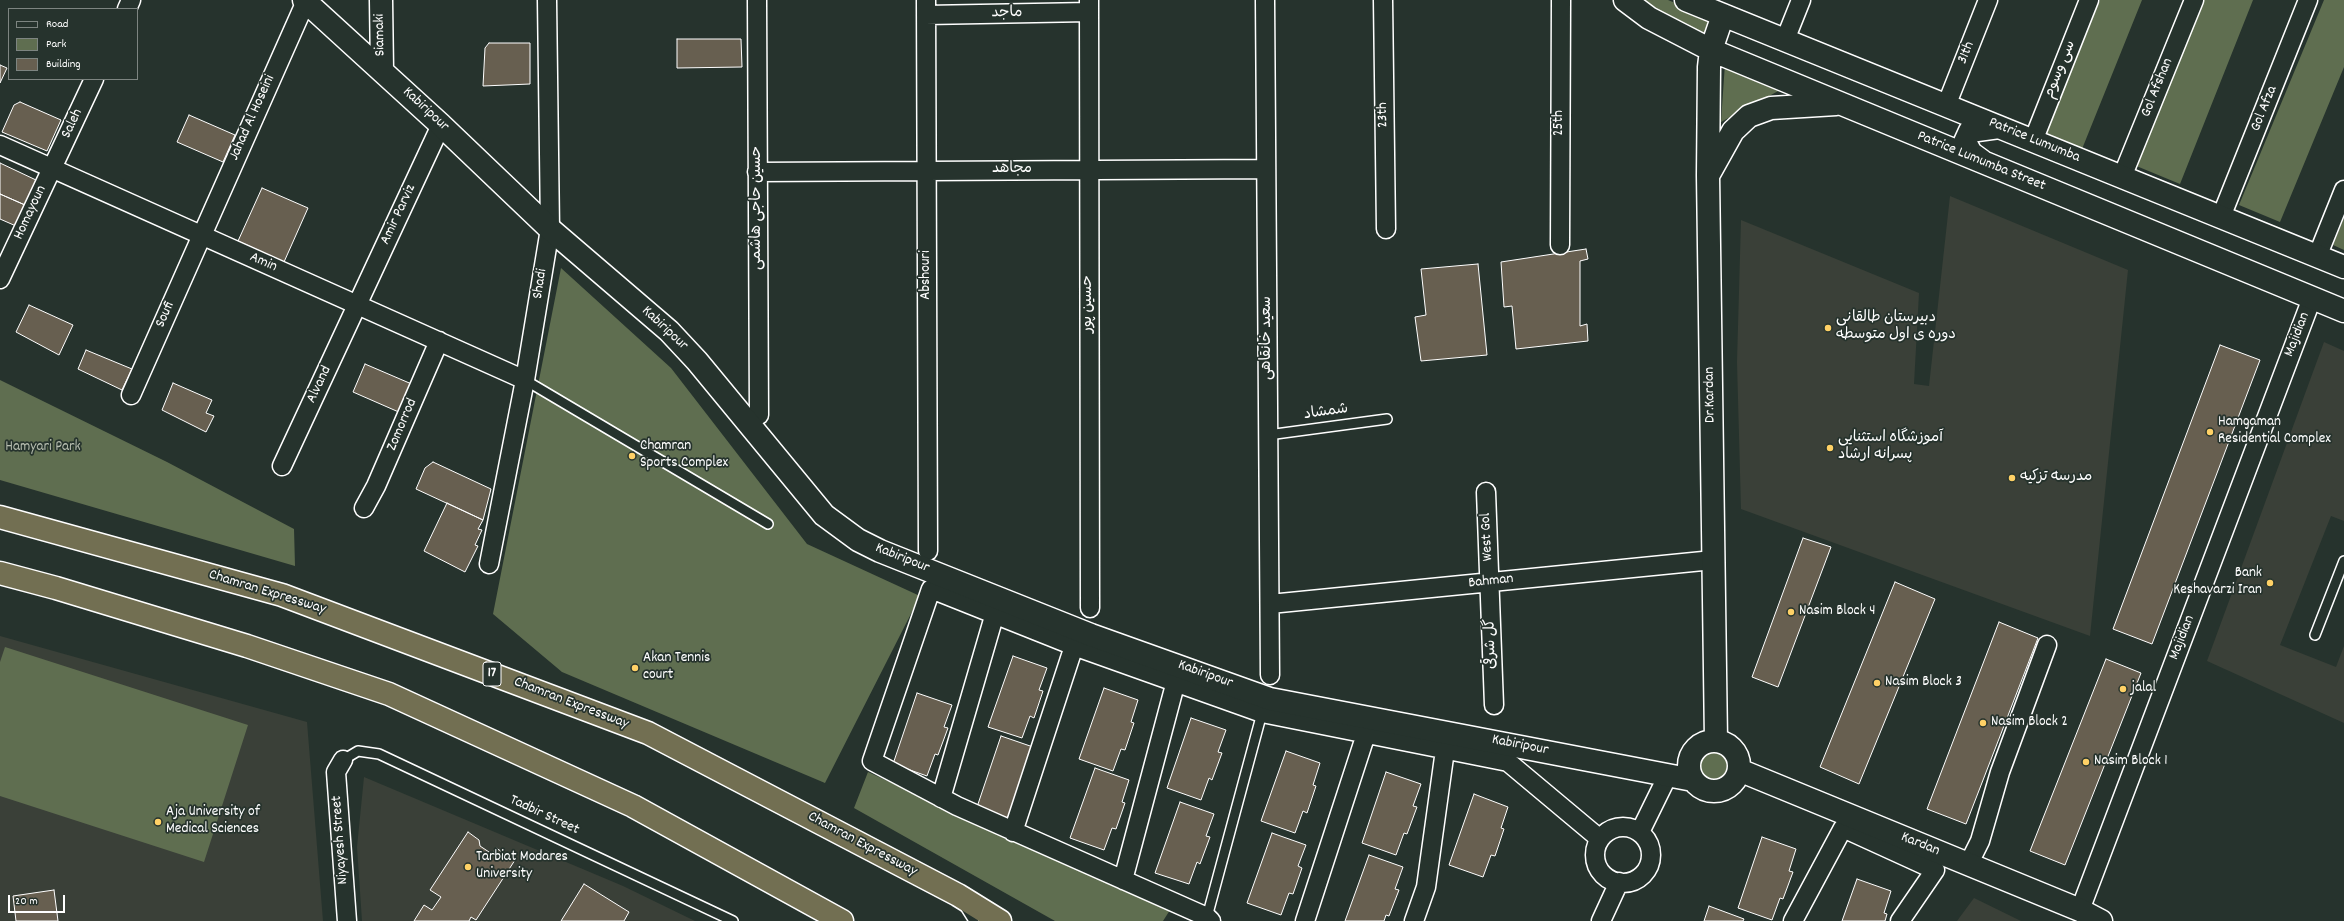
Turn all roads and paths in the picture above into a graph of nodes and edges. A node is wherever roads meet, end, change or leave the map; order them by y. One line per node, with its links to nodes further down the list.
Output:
1 (381, 0): 20 (street, Siamaki)
2 (547, 0): 38 (street, Shadi)
3 (757, 0): 33 (street, حسین حاجی هاشمی)
4 (1265, 0): 30 (street, سعید خانقاهی)
5 (1383, 0): 39 (street, 23th)
6 (1561, 0): 41 (street, 25th)
7 (1625, 0): 19 (street, Patrice Lumumba Street)
8 (1686, 0): 17 (street, Patrice Lumumba)
9 (1801, 0): 18 (street)
10 (1988, 0): 23 (street, 31th)
11 (2090, 0): 26 (street, سی وسوم)
12 (2194, 0): 35 (street, Gol Afshan)
13 (2308, 0): 37 (street, Gol Afza)
14 (305, 1): 20 (street, Kabiripour); 40 (street, Jahad Al Hoseini)
15 (1089, 6): 16 (street, ماجد); 31 (street, حسین پور)
16 (926, 8): 32 (street, Abshouri)
17 (1723, 15): 18 (street, Patrice Lumumba); 19 (street, Dr.Kardan)
18 (1785, 40): 23 (street, Patrice Lumumba)
19 (1711, 50): 22 (street, Patrice Lumumba Street); 34 (street, Dr.Kardan)
20 (382, 70): 24 (street, Kabiripour)
21 (94, 80): 29 (street, Saleh)
22 (1840, 103): 28 (street, Patrice Lumumba Street); 34 (street)
23 (1946, 106): 25 (street, Patrice Lumumba)
24 (442, 125): 38 (street, Kabiripour); 46 (street, Amir Parviz)
25 (2000, 127): 26 (street, Patrice Lumumba); 28 (street)
26 (2033, 141): 35 (street, Patrice Lumumba)
27 (0, 145): 29 (street, Amin)
28 (1985, 163): 45 (street, Patrice Lumumba Street)
29 (52, 168): 40 (street, Amin); 44 (street, Homayoun)
30 (1266, 169): 31 (street, مجاهد); 53 (street, سعید خانقاهی)
31 (1089, 170): 32 (street, مجاهد); 68 (street, حسین پور)
32 (926, 171): 33 (street, مجاهد); 59 (street, Abshouri)
33 (758, 172): 51 (street, حسین حاجی هاشمی)
34 (1708, 175): 60 (street, Dr.Kardan)
35 (2122, 177): 37 (street, Patrice Lumumba)
36 (2344, 190): 42 (street)
37 (2221, 217): 42 (street, Patrice Lumumba)
38 (550, 229): 49 (street, Shadi); 82 (street, Kabiripour)
39 (1386, 229)
40 (201, 235): 46 (street, Amin); 50 (street, Soufi)
41 (1560, 245)
42 (2317, 256): 43 (street, Patrice Lumumba)
43 (2344, 267)
44 (0, 280)
45 (2312, 298): 47 (street, Patrice Lumumba Street); 92 (street, Majidian)
46 (357, 305): 48 (street, Amin); 54 (street, Alvand)
47 (2344, 311)
48 (439, 341): 49 (street, Amin); 56 (street, Zomorrod)
49 (525, 380): 58 (lane); 62 (street, Shadi)
50 (131, 395)
51 (759, 415)
52 (1387, 419): 53 (lane, شمشاد)
53 (1268, 435): 67 (street, سعید خانقاهی)
54 (282, 466)
55 (1486, 492): 64 (street, West Gol)
56 (364, 508)
57 (0, 516): 91 (highway, Chamran Expressway / 17)
58 (768, 524)
59 (928, 551)
60 (1713, 560): 64 (street, Bahman); 78 (street, Dr.Kardan)
61 (2344, 561): 70 (lane)
62 (489, 564)
63 (0, 573): 65 (highway)
64 (1491, 582): 67 (street, Bahman); 75 (street, گل شرقی)
65 (56, 588): 66 (highway); 96 (highway)
66 (0, 589)
67 (1270, 604): 73 (street, سعید خانقاهی)
68 (1090, 608)
69 (995, 613): 72 (street); 84 (street); 84 (street)
70 (2315, 635)
71 (2046, 645): 88 (street)
72 (1074, 646): 74 (street); 85 (street)
73 (1270, 675)
74 (1176, 681): 76 (street); 89 (street)
75 (1494, 705)
76 (1262, 713): 77 (street); 93 (lane)
77 (1366, 734): 79 (street); 99 (street)
78 (1716, 740): 81 (street); 83 (street)
79 (1445, 750): 87 (street); 100 (street)
80 (342, 760): 94 (street, Niyayesh Street); 95 (lane, Tadbir Street)
81 (1739, 770): 83 (street); 88 (street, Kardan)
82 (1668, 775): 83 (street, Kabiripour); 86 (street)
83 (1692, 780)
84 (941, 798): 85 (street)
85 (1013, 832): 89 (street)
86 (1640, 832): 87 (street); 90 (street)
87 (1600, 839): 90 (street)
88 (1968, 865): 92 (street, Kardan)
89 (1123, 880): 93 (street)
90 (1619, 882): 101 (street)
91 (958, 895): 97 (lane); 98 (highway, Chamran Expressway / 17)
92 (2080, 910): 104 (street, Kardan)
93 (1209, 919)
94 (347, 921)
95 (733, 921)
96 (842, 921)
97 (974, 921)
98 (1000, 921)
99 (1305, 921)
100 (1414, 921)
101 (1601, 921)
102 (1793, 921): 103 (street)
103 (1900, 921)
104 (2101, 921)

